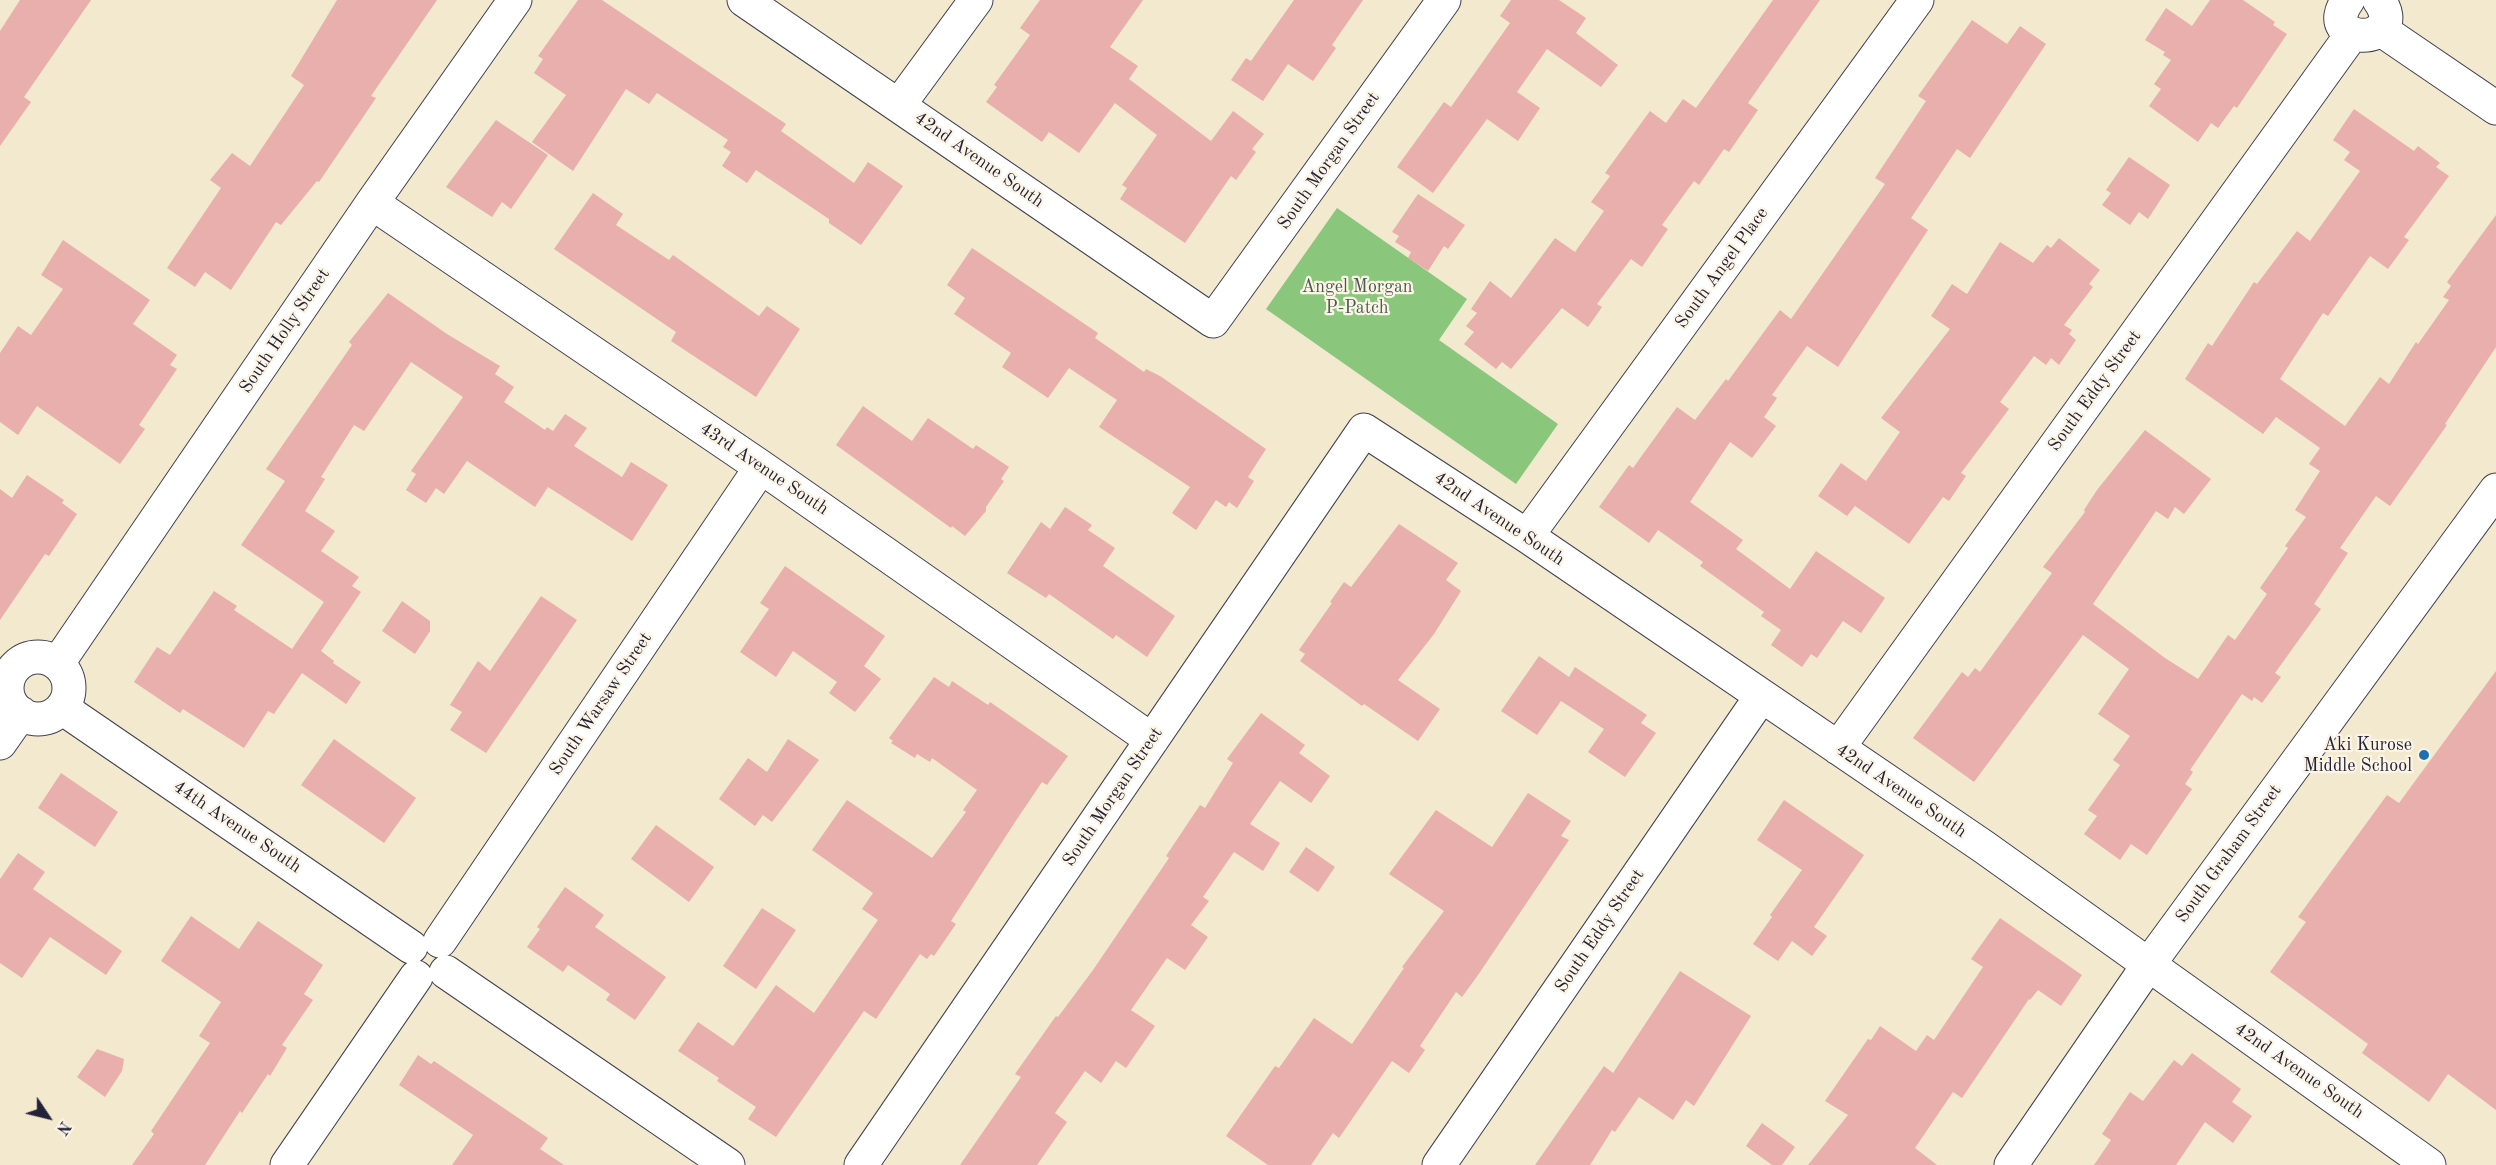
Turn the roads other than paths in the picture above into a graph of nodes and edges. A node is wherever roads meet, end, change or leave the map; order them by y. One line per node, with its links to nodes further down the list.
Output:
1 (515, 0): 9 (street, South Holly Street)
2 (744, 0): 7 (street, 42nd Avenue South)
3 (976, 0): 7 (street)
4 (1444, 0): 10 (street, South Morgan Street)
5 (1917, 0): 14 (street, South Angel Place)
6 (2358, 11): 8 (street); 22 (street, South Eddy Street)
7 (899, 105): 10 (street, 42nd Avenue South)
8 (2496, 108)
9 (372, 203): 12 (street, 43rd Avenue South); 15 (street, South Holly Street)
10 (1213, 321)
11 (1364, 430): 14 (street, 42nd Avenue South); 20 (street, South Morgan Street)
12 (761, 466): 20 (street, 43rd Avenue South); 23 (street, South Warsaw Street)
13 (2496, 490): 24 (street, South Graham Street)
14 (1527, 536): 17 (street, 42nd Avenue South)
15 (58, 663): 16 (street); 18 (street)
16 (5, 669): 19 (street)
17 (1760, 698): 22 (street, 42nd Avenue South); 28 (street, South Eddy Street)
18 (62, 708): 19 (street); 23 (street, 44th Avenue South)
19 (21, 713): 21 (street)
20 (1152, 740): 27 (street, South Morgan Street)
21 (0, 743)
22 (1838, 748): 24 (street, 42nd Avenue South)
23 (429, 959): 25 (street, South Warsaw Street); 26 (street, 44th Avenue South)
24 (2149, 964): 29 (street, South Graham Street); 30 (street, 42nd Avenue South)
25 (287, 1165)
26 (728, 1165)
27 (861, 1165)
28 (1439, 1165)
29 (2011, 1165)
30 (2429, 1165)

